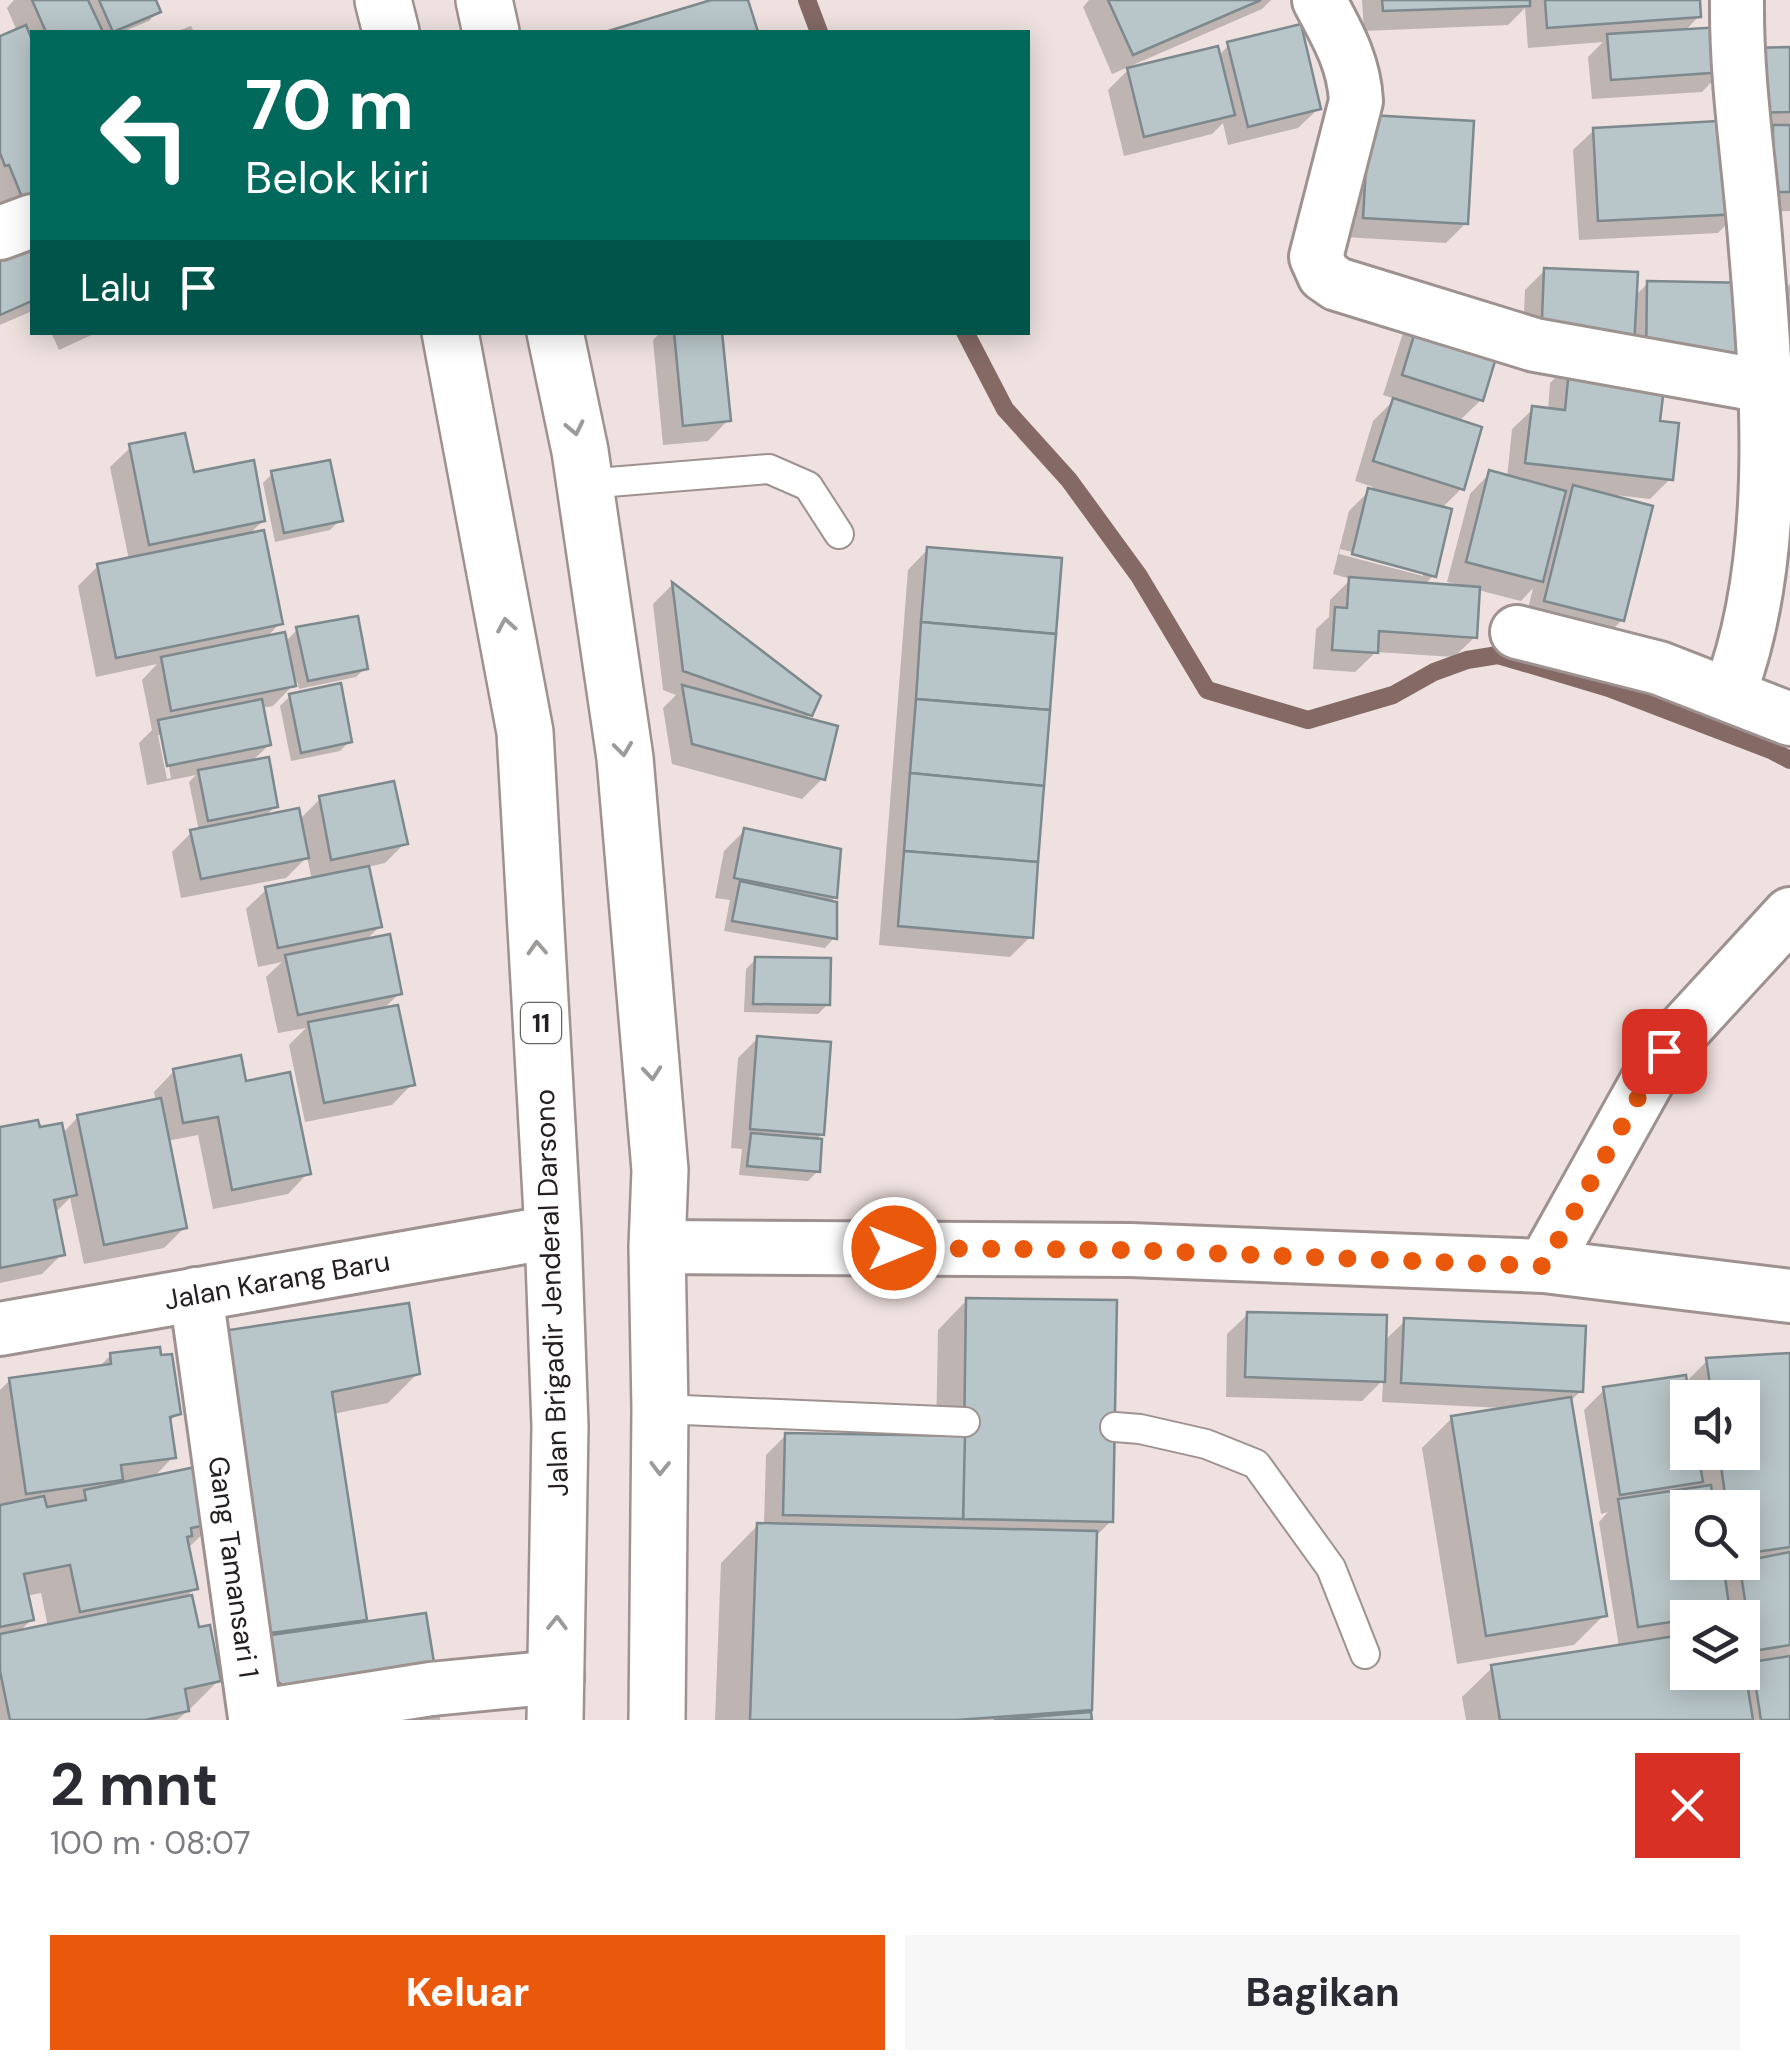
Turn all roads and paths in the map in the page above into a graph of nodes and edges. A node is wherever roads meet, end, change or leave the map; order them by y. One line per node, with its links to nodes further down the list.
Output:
1 (383, 0): 5 (highway)
2 (484, 0): 6 (highway)
3 (1319, 0): 11 (street)
4 (1738, 0): 11 (street)
5 (390, 30)
6 (492, 30)
7 (30, 223): 8 (street)
8 (0, 233)
9 (451, 335): 18 (highway, Jalan Brigadir Jenderal Darsono / 11, one-way to 9)
10 (556, 335): 12 (highway, one-way to 12)
11 (1764, 386): 15 (street)
12 (585, 484): 13 (lane); 19 (highway, one-way to 19)
13 (840, 534)
14 (1517, 632): 15 (street)
15 (1729, 694): 16 (street)
16 (1790, 718)
17 (1790, 914): 20 (street)
18 (554, 1232): 21 (street, Jalan Karang Baru); 28 (highway, Jalan Brigadir Jenderal Darsono / 11, one-way to 18)
19 (657, 1247): 20 (street); 24 (highway)
20 (1544, 1266): 22 (street)
21 (196, 1294): 23 (street, Jalan Karang Baru); 29 (street, Gang Tamansari 1)
22 (1790, 1296)
23 (0, 1329)
24 (660, 1409): 25 (lane); 30 (highway, one-way to 30)
25 (965, 1422)
26 (1116, 1428): 27 (lane)
27 (1365, 1654)
28 (556, 1699): 29 (street, Gang Tamansari 1)
29 (245, 1718)
30 (657, 1720)

